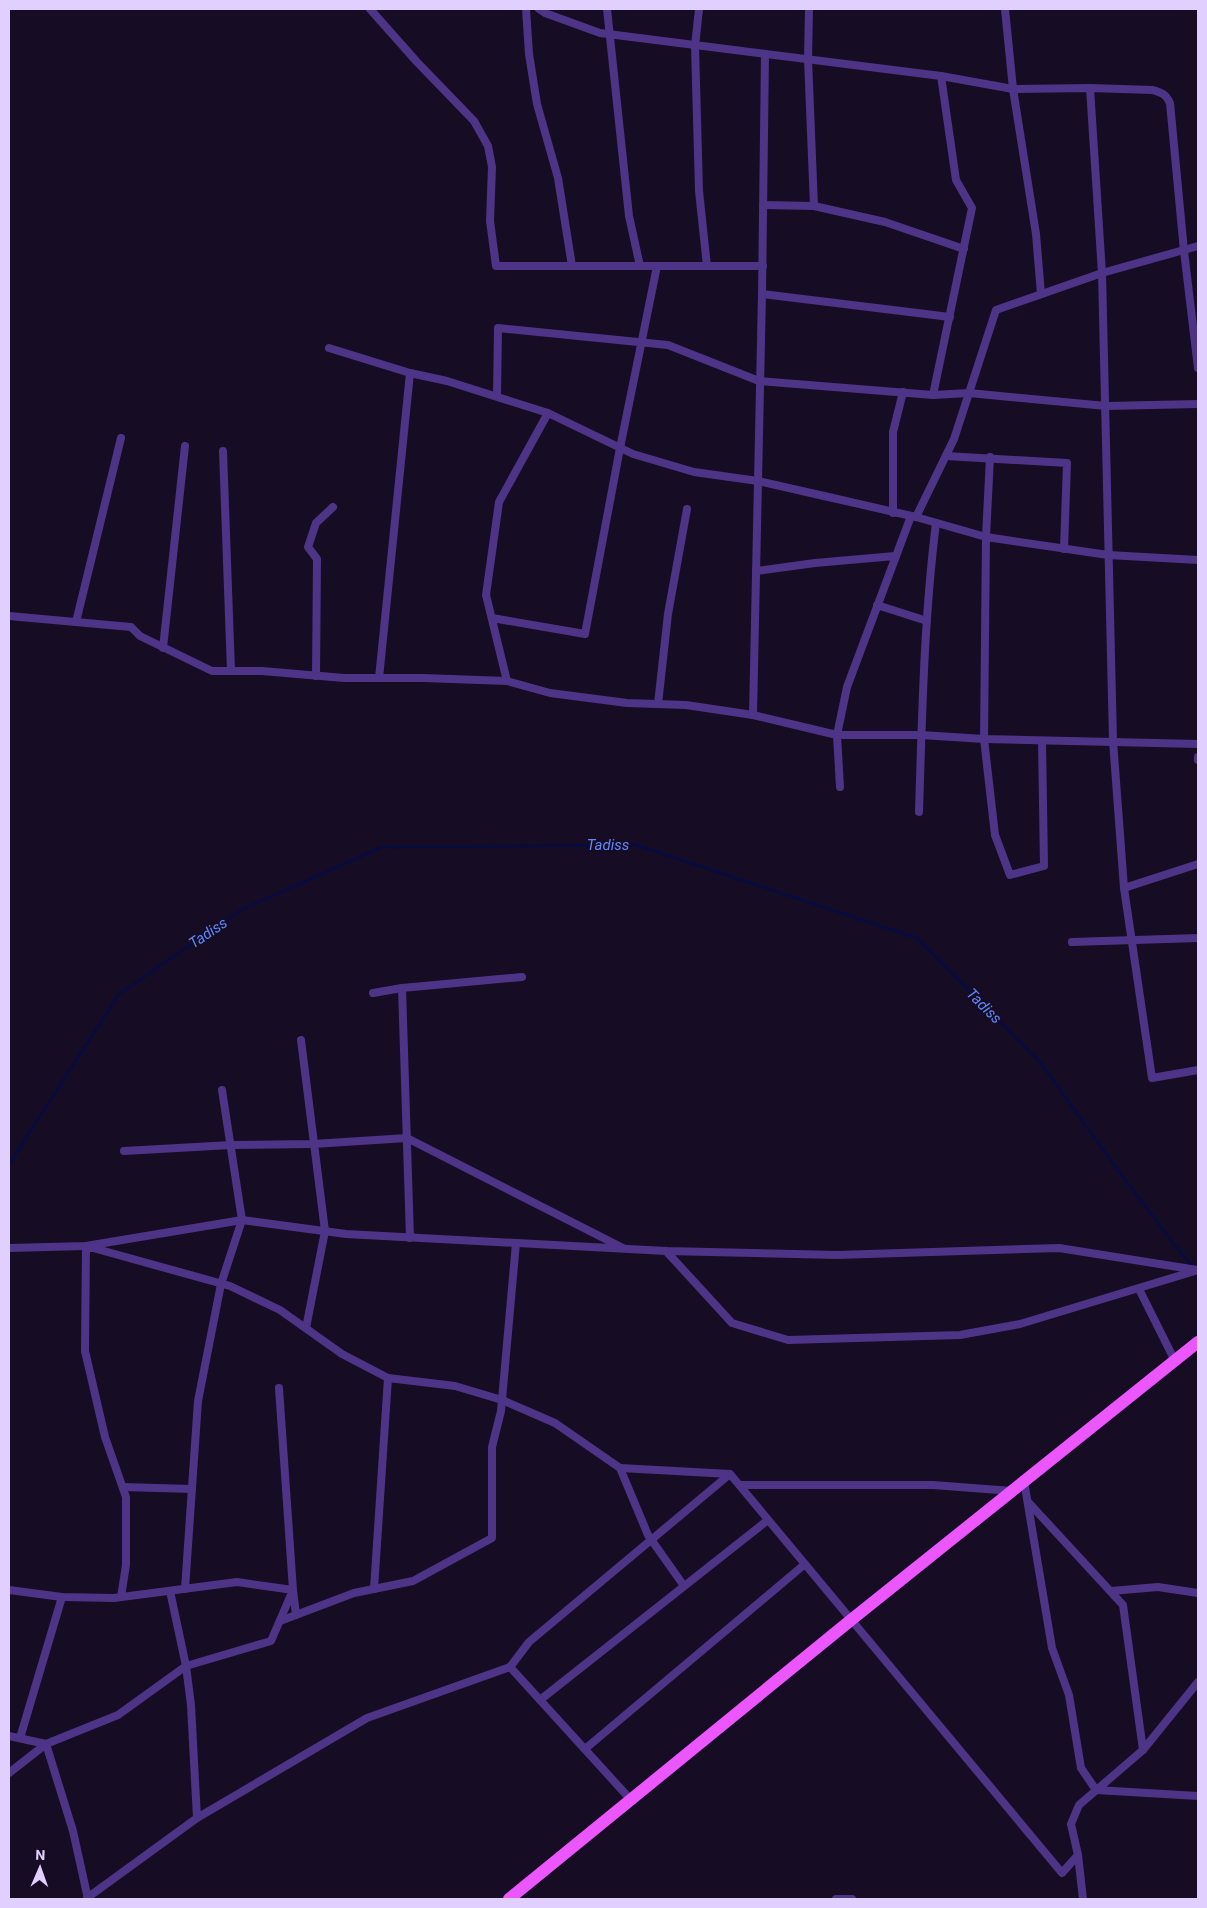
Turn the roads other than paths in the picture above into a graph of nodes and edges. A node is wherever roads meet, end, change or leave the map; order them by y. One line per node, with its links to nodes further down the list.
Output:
1 (370, 9): 20 (street)
2 (526, 9): 20 (street)
3 (538, 9): 8 (street)
4 (607, 9): 8 (street)
5 (699, 9): 9 (street)
6 (809, 9): 11 (street)
7 (1005, 9): 14 (street)
8 (610, 34): 9 (street); 21 (street)
9 (695, 46): 10 (street); 23 (street)
10 (766, 54): 11 (street); 15 (street)
11 (808, 59): 12 (street); 16 (street)
12 (941, 76): 14 (street); 18 (street)
13 (1090, 88): 14 (street); 19 (street); 25 (street)
14 (1013, 90): 27 (street)
15 (763, 204): 16 (street); 24 (street)
16 (814, 206): 18 (street)
17 (1198, 246): 19 (street)
18 (964, 249): 28 (street)
19 (1184, 251): 25 (street); 31 (street)
20 (572, 266): 21 (street)
21 (640, 266): 22 (street)
22 (657, 266): 23 (street); 29 (street)
23 (708, 266): 24 (street)
24 (763, 266): 26 (street)
25 (1102, 273): 27 (street); 39 (street)
26 (762, 294): 28 (street); 33 (street)
27 (1041, 294): 35 (street)
28 (950, 317): 36 (street)
29 (642, 342): 33 (street); 37 (street); 43 (street)
30 (329, 348): 32 (street)
31 (1198, 368)
32 (410, 373): 37 (street); 67 (street)
33 (759, 381): 34 (street); 47 (street)
34 (903, 392): 36 (street); 50 (street)
35 (968, 394): 36 (street); 39 (street); 45 (street)
36 (933, 395)
37 (497, 396): 40 (street)
38 (1198, 404): 39 (street)
39 (1106, 406): 56 (street)
40 (548, 413): 43 (street); 61 (street)
41 (122, 438): 63 (street)
42 (185, 446): 64 (street)
43 (620, 448): 47 (street); 61 (street)
44 (223, 451): 65 (street)
45 (946, 456): 46 (street); 51 (street)
46 (990, 457): 53 (street); 54 (street)
47 (758, 481): 50 (street); 58 (street)
48 (334, 506): 66 (street)
49 (687, 509): 69 (street)
50 (893, 513): 51 (street)
51 (913, 517): 52 (street); 55 (street)
52 (936, 523): 53 (street); 62 (street)
53 (986, 537): 54 (street); 73 (street)
54 (1064, 549): 56 (street)
55 (896, 556): 58 (street); 59 (street)
56 (1108, 556): 57 (street); 75 (street)
57 (1198, 560)
58 (756, 571): 70 (street)
59 (877, 605): 62 (street); 71 (street)
60 (9, 616): 63 (street)
61 (492, 618): 68 (street)
62 (927, 621): 72 (street)
63 (76, 622): 64 (street)
64 (163, 648): 65 (street)
65 (231, 671): 66 (street)
66 (316, 676): 67 (street)
67 (379, 678): 68 (street)
68 (508, 682): 69 (street)
69 (658, 704): 70 (street)
70 (753, 715): 71 (street)
71 (838, 735): 72 (street); 77 (street)
72 (921, 735): 73 (street); 78 (street)
73 (984, 739): 74 (street); 74 (street)
74 (1042, 741): 75 (street)
75 (1113, 741): 76 (street); 80 (street)
76 (1198, 744)
77 (840, 787)
78 (919, 812)
79 (1198, 864): 80 (street)
80 (1124, 888): 82 (street)
81 (1198, 938): 82 (street)
82 (1131, 940): 83 (street); 88 (street)
83 (1072, 942)
84 (522, 977): 85 (street)
85 (402, 988): 86 (street); 90 (street)
86 (373, 993)
87 (301, 1040): 91 (street)
88 (1198, 1070)
89 (222, 1090): 92 (street)
90 (406, 1138): 91 (street); 96 (street); 100 (street)
91 (313, 1144): 92 (street); 95 (street)
92 (231, 1145): 93 (street); 94 (street)
93 (124, 1151)
94 (242, 1220): 95 (street); 98 (street); 103 (street)
95 (324, 1231): 96 (street); 105 (street)
96 (410, 1238): 97 (street)
97 (516, 1243): 100 (street); 110 (street)
98 (86, 1246): 99 (street); 103 (street); 115 (street)
99 (9, 1248)
100 (626, 1249): 101 (street)
101 (666, 1251): 102 (street); 104 (street)
102 (1198, 1271): 104 (street)
103 (221, 1284): 105 (street); 116 (street)
104 (1139, 1289): 107 (street)
105 (306, 1328): 108 (street)
106 (1198, 1342): 107 (main road)
107 (1175, 1361): 113 (main road)
108 (388, 1378): 110 (street); 124 (street)
109 (279, 1388): 126 (street)
110 (502, 1400): 111 (street); 124 (street)
111 (620, 1468): 112 (street); 120 (street)
112 (730, 1474): 114 (street); 120 (street)
113 (1024, 1481): 117 (main road); 118 (street)
114 (740, 1485): 117 (street); 119 (street)
115 (123, 1487): 116 (street); 131 (street)
116 (192, 1489): 123 (street)
117 (1012, 1491): 134 (main road)
118 (1028, 1502): 128 (street); 145 (street)
119 (768, 1520): 121 (street); 122 (street)
120 (652, 1540): 122 (street); 136 (street)
121 (805, 1564): 134 (street); 142 (street)
122 (684, 1586): 138 (street)
123 (185, 1589): 126 (street); 127 (street)
124 (374, 1589): 132 (street)
125 (9, 1590): 130 (street)
126 (293, 1590): 132 (street); 133 (street)
127 (170, 1591): 131 (street); 135 (street)
128 (1111, 1591): 129 (street); 143 (street)
129 (1198, 1593)
130 (62, 1597): 131 (street); 140 (street)
131 (121, 1597)
132 (296, 1614): 133 (street)
133 (280, 1620): 135 (street)
134 (851, 1620): 147 (main road); 149 (street)
135 (186, 1666): 141 (street); 148 (street)
136 (510, 1667): 138 (street); 148 (street)
137 (1198, 1682): 143 (street)
138 (540, 1700): 142 (street)
139 (9, 1736): 140 (street)
140 (20, 1738): 141 (street)
141 (46, 1744): 144 (street); 150 (street)
142 (585, 1749): 147 (street)
143 (1143, 1750): 145 (street)
144 (9, 1773)
145 (1096, 1790): 146 (street); 149 (street)
146 (1198, 1796)
147 (631, 1800): 151 (main road)
148 (197, 1818): 150 (street)
149 (1078, 1855): 154 (street)
150 (87, 1899)
151 (509, 1899)
152 (836, 1899): 153 (street)
153 (852, 1899)
154 (1083, 1899)

